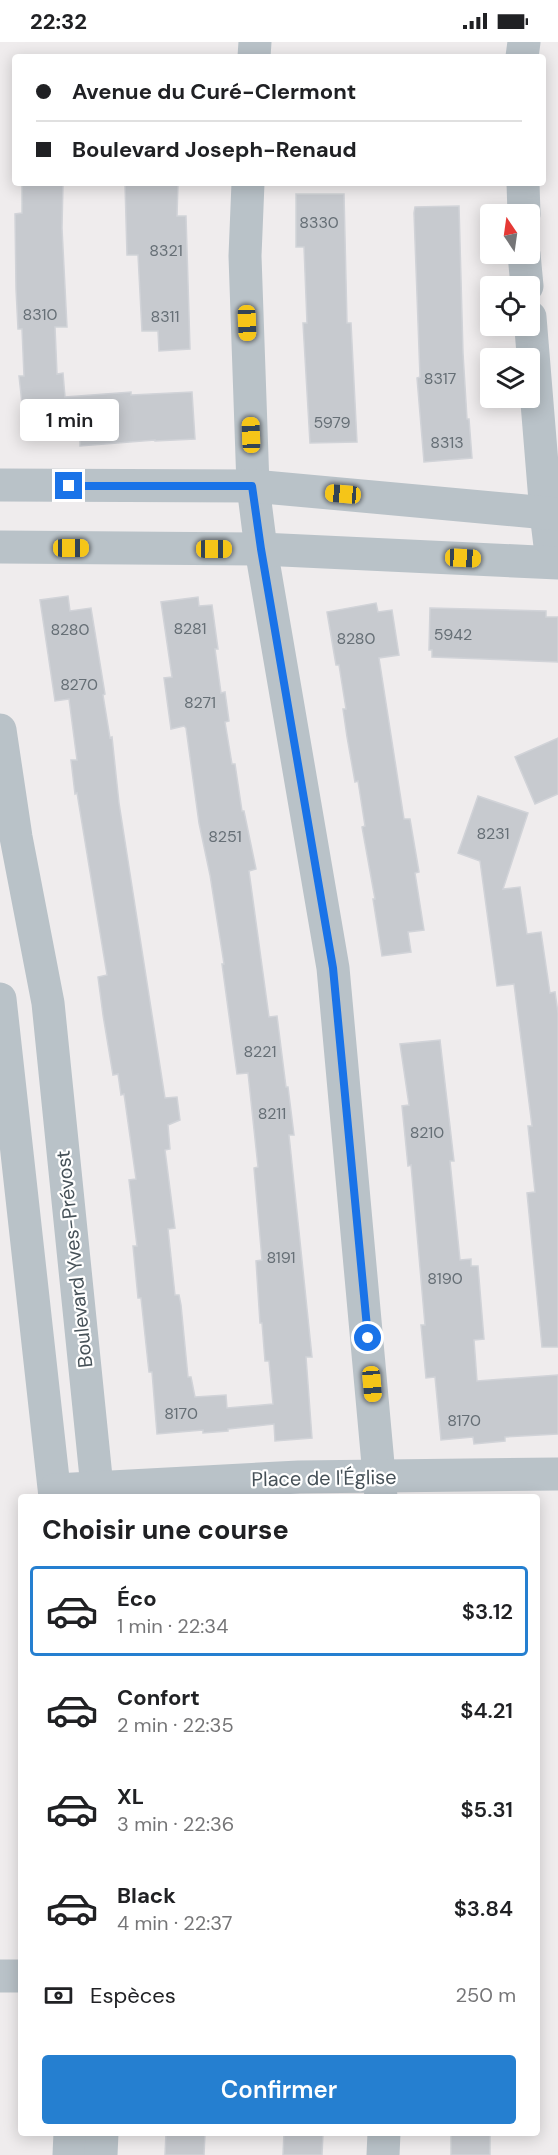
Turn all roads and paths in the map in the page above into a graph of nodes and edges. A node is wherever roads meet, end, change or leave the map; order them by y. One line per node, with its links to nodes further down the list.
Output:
1 (248, 186): 6 (street)
2 (523, 186): 3 (street)
3 (524, 204)
4 (532, 336): 7 (street)
5 (0, 485): 6 (street)
6 (252, 486): 7 (street); 9 (street)
7 (552, 514): 10 (street)
8 (0, 547): 9 (street)
9 (261, 549): 10 (street); 15 (street)
10 (555, 562)
11 (0, 730): 13 (street, Boulevard Yves-Prévost)
12 (2, 1013): 13 (street); 17 (street)
13 (49, 1020): 16 (street, Boulevard Yves-Prévost)
14 (558, 1474): 15 (street, Place de l'Église)
15 (381, 1487): 16 (street, Place de l'Église)
16 (98, 1492): 17 (street, Place de l'Église)
17 (55, 1493)
18 (0, 1976): 19 (street)
19 (18, 1976)
20 (70, 2136): 23 (street)
21 (102, 2136): 24 (street)
22 (384, 2136): 25 (street)
23 (69, 2155)
24 (101, 2155)
25 (382, 2155)

